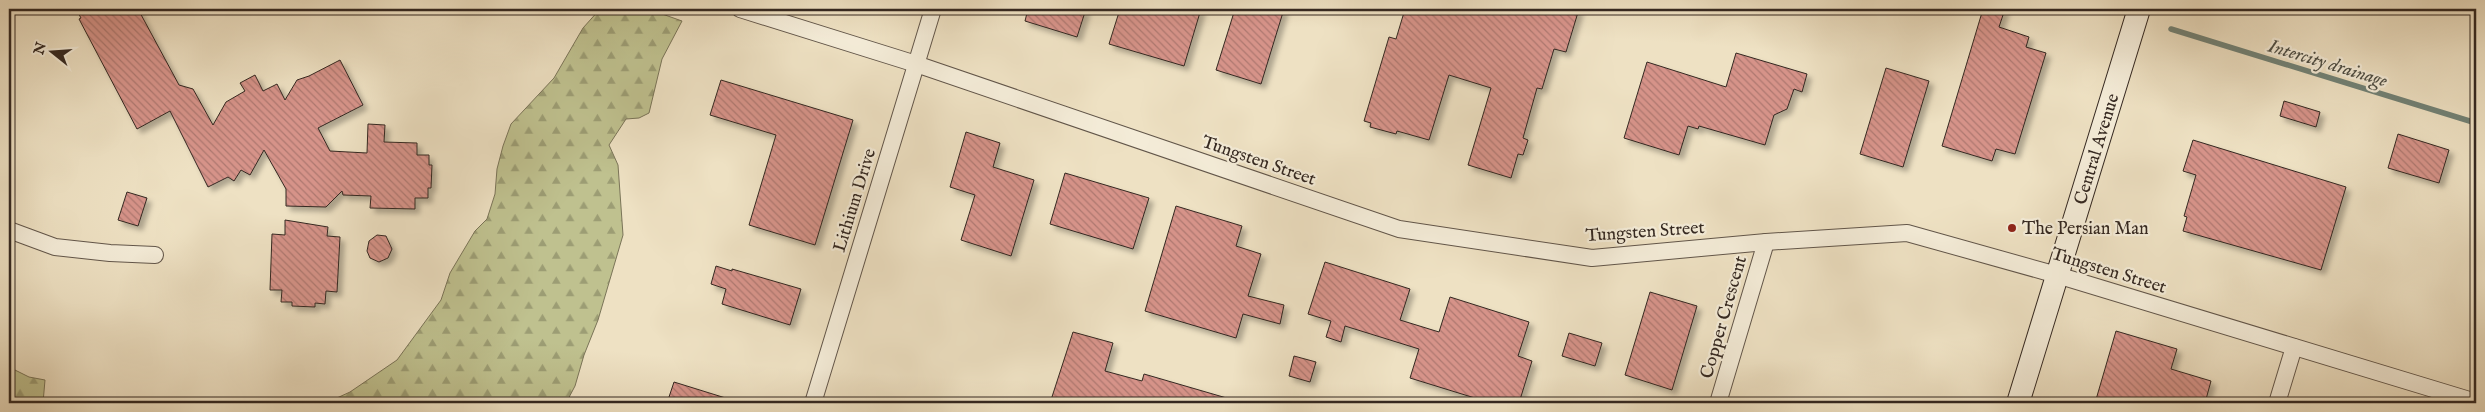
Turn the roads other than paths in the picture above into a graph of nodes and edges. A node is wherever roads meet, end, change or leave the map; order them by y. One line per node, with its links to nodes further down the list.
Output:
1 (740, 9): 4 (street, Tungsten Street)
2 (933, 9): 4 (street, Lithium Drive)
3 (2139, 9): 8 (main road, Central Avenue)
4 (916, 64): 6 (street, Tungsten Street); 11 (street, Lithium Drive)
5 (9, 230): 7 (street)
6 (1766, 242): 8 (street, Tungsten Street); 12 (street, Copper Crescent)
7 (155, 254)
8 (2057, 275): 9 (street, Tungsten Street); 13 (main road, Central Avenue)
9 (2294, 347): 10 (street, Tungsten Street); 14 (street)
10 (2476, 402)
11 (813, 403)
12 (1718, 403)
13 (2018, 403)
14 (2277, 403)

